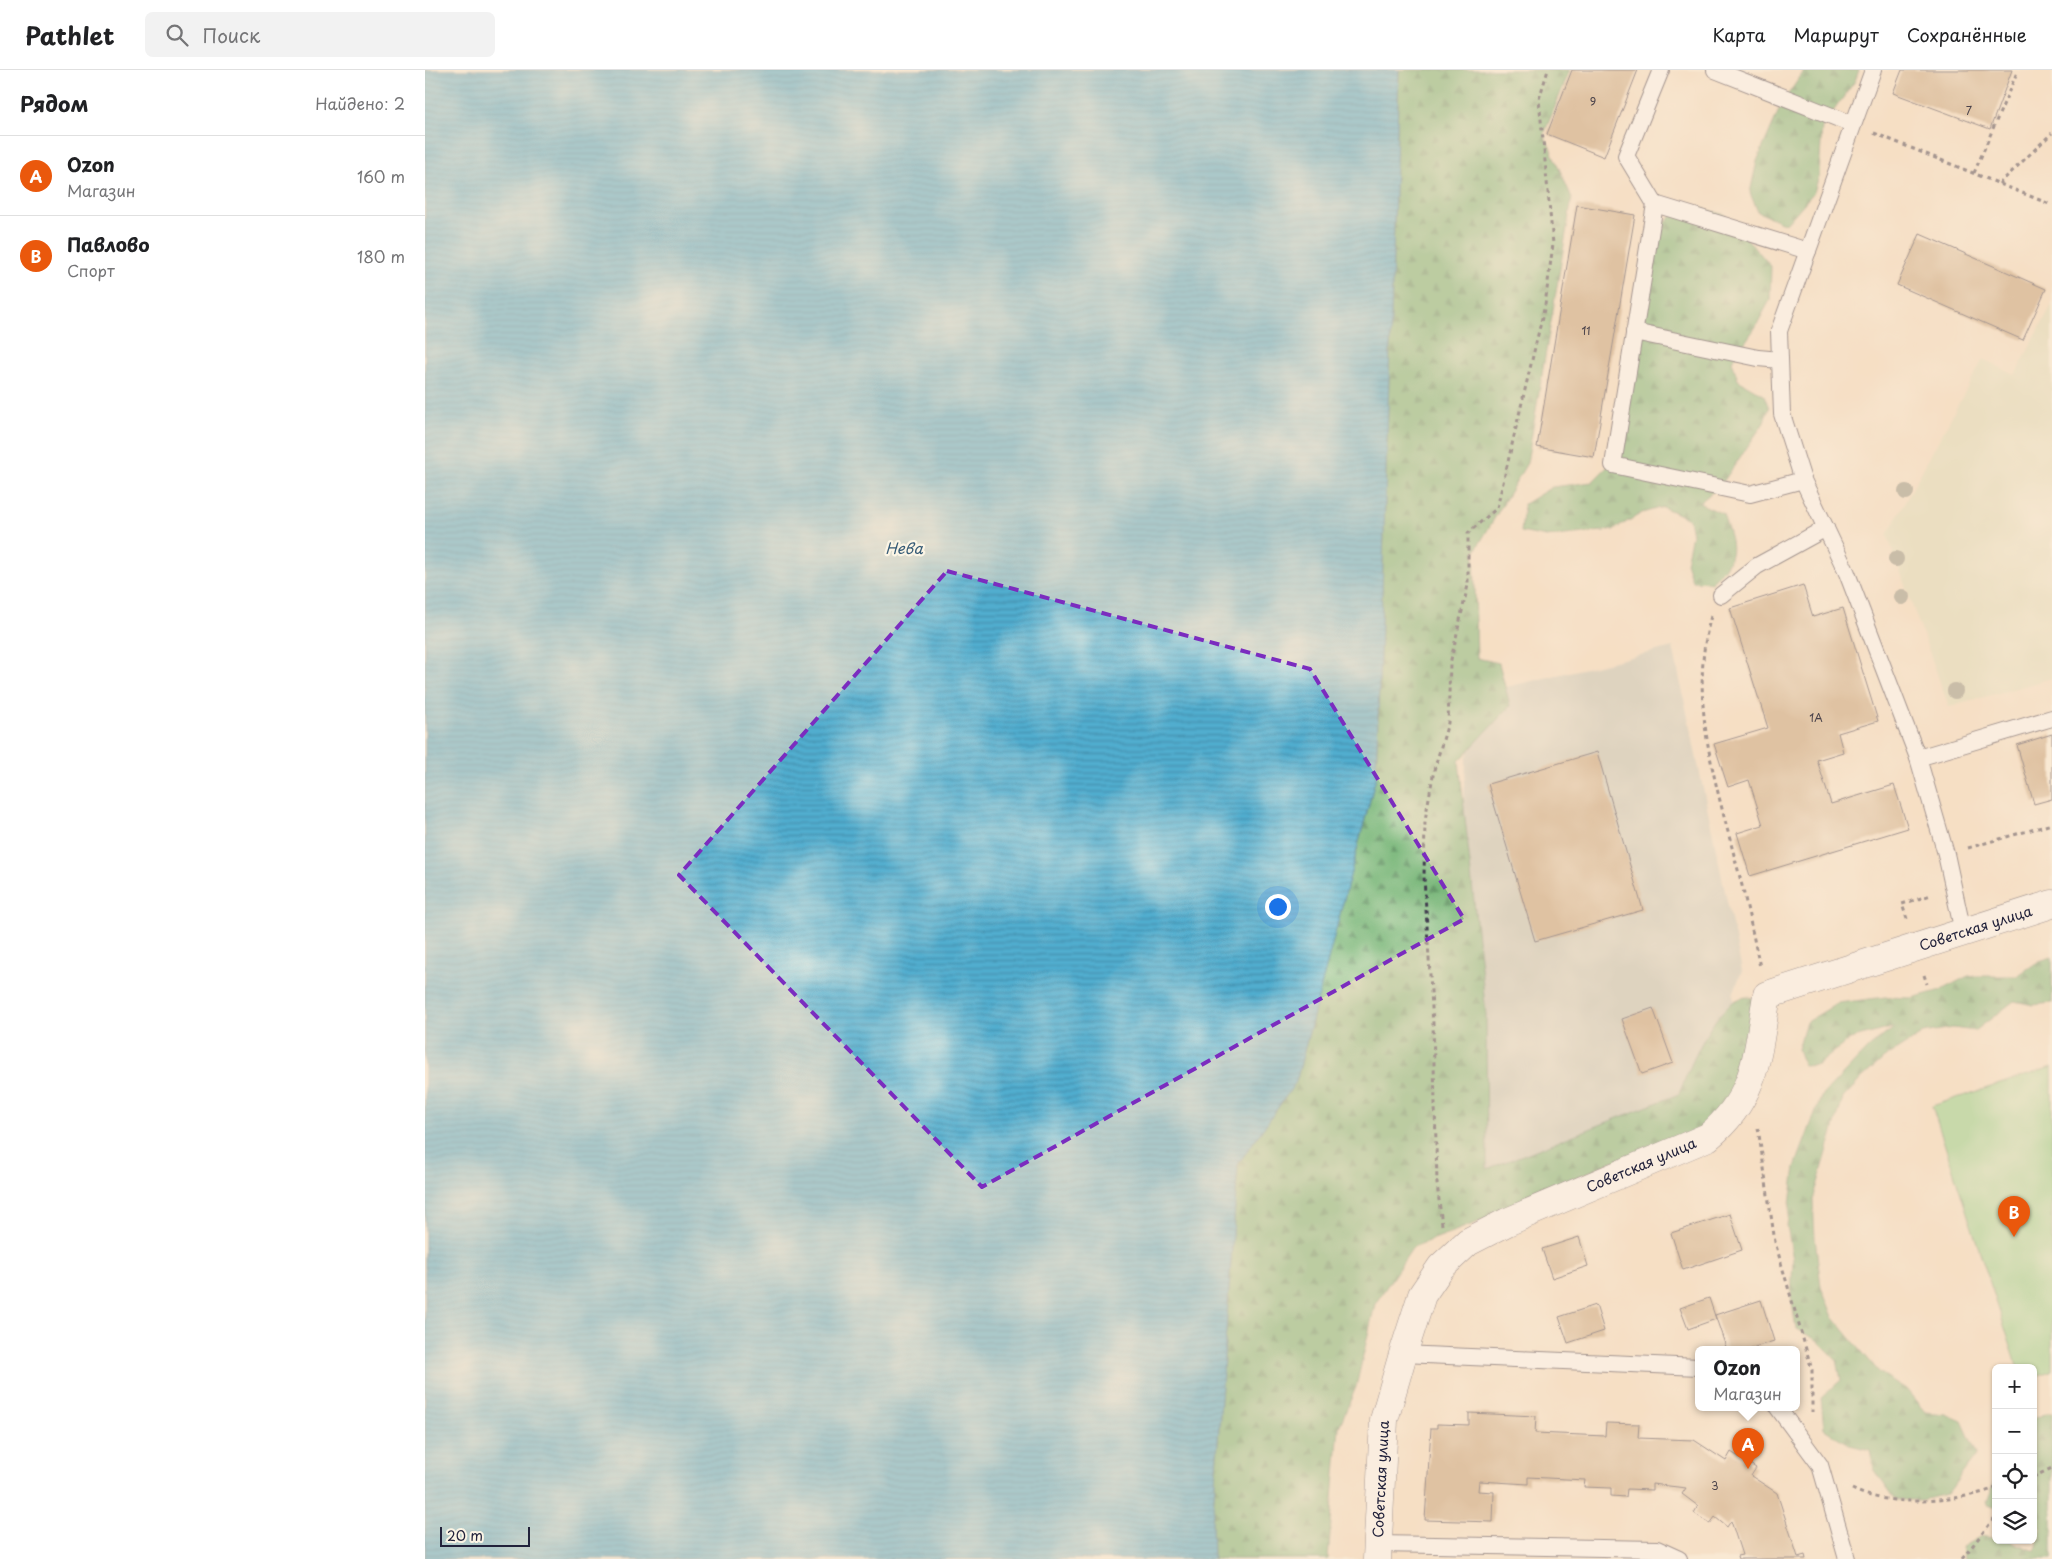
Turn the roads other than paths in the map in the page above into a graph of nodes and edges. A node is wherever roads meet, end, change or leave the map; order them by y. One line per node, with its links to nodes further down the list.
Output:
1 (1661, 70): 5 (lane)
2 (1715, 70): 4 (lane)
3 (1873, 70): 4 (lane)
4 (1852, 124): 6 (lane)
5 (1655, 204): 6 (lane); 7 (lane)
6 (1808, 251): 8 (lane)
7 (1634, 332): 8 (lane); 9 (lane)
8 (1780, 360): 9 (lane)
9 (1803, 480): 10 (lane)
10 (1826, 528): 11 (lane); 13 (lane)
11 (1721, 595)
12 (2052, 718): 13 (lane)
13 (1918, 758): 15 (lane)
14 (2052, 904): 15 (street, Советская улица)
15 (1963, 932): 16 (street, Советская улица)
16 (1403, 1354): 17 (lane); 19 (street, Советская улица)
17 (1695, 1367)
18 (1780, 1411): 21 (lane)
19 (1377, 1551): 20 (lane)
20 (1679, 1559)
21 (1847, 1559)

